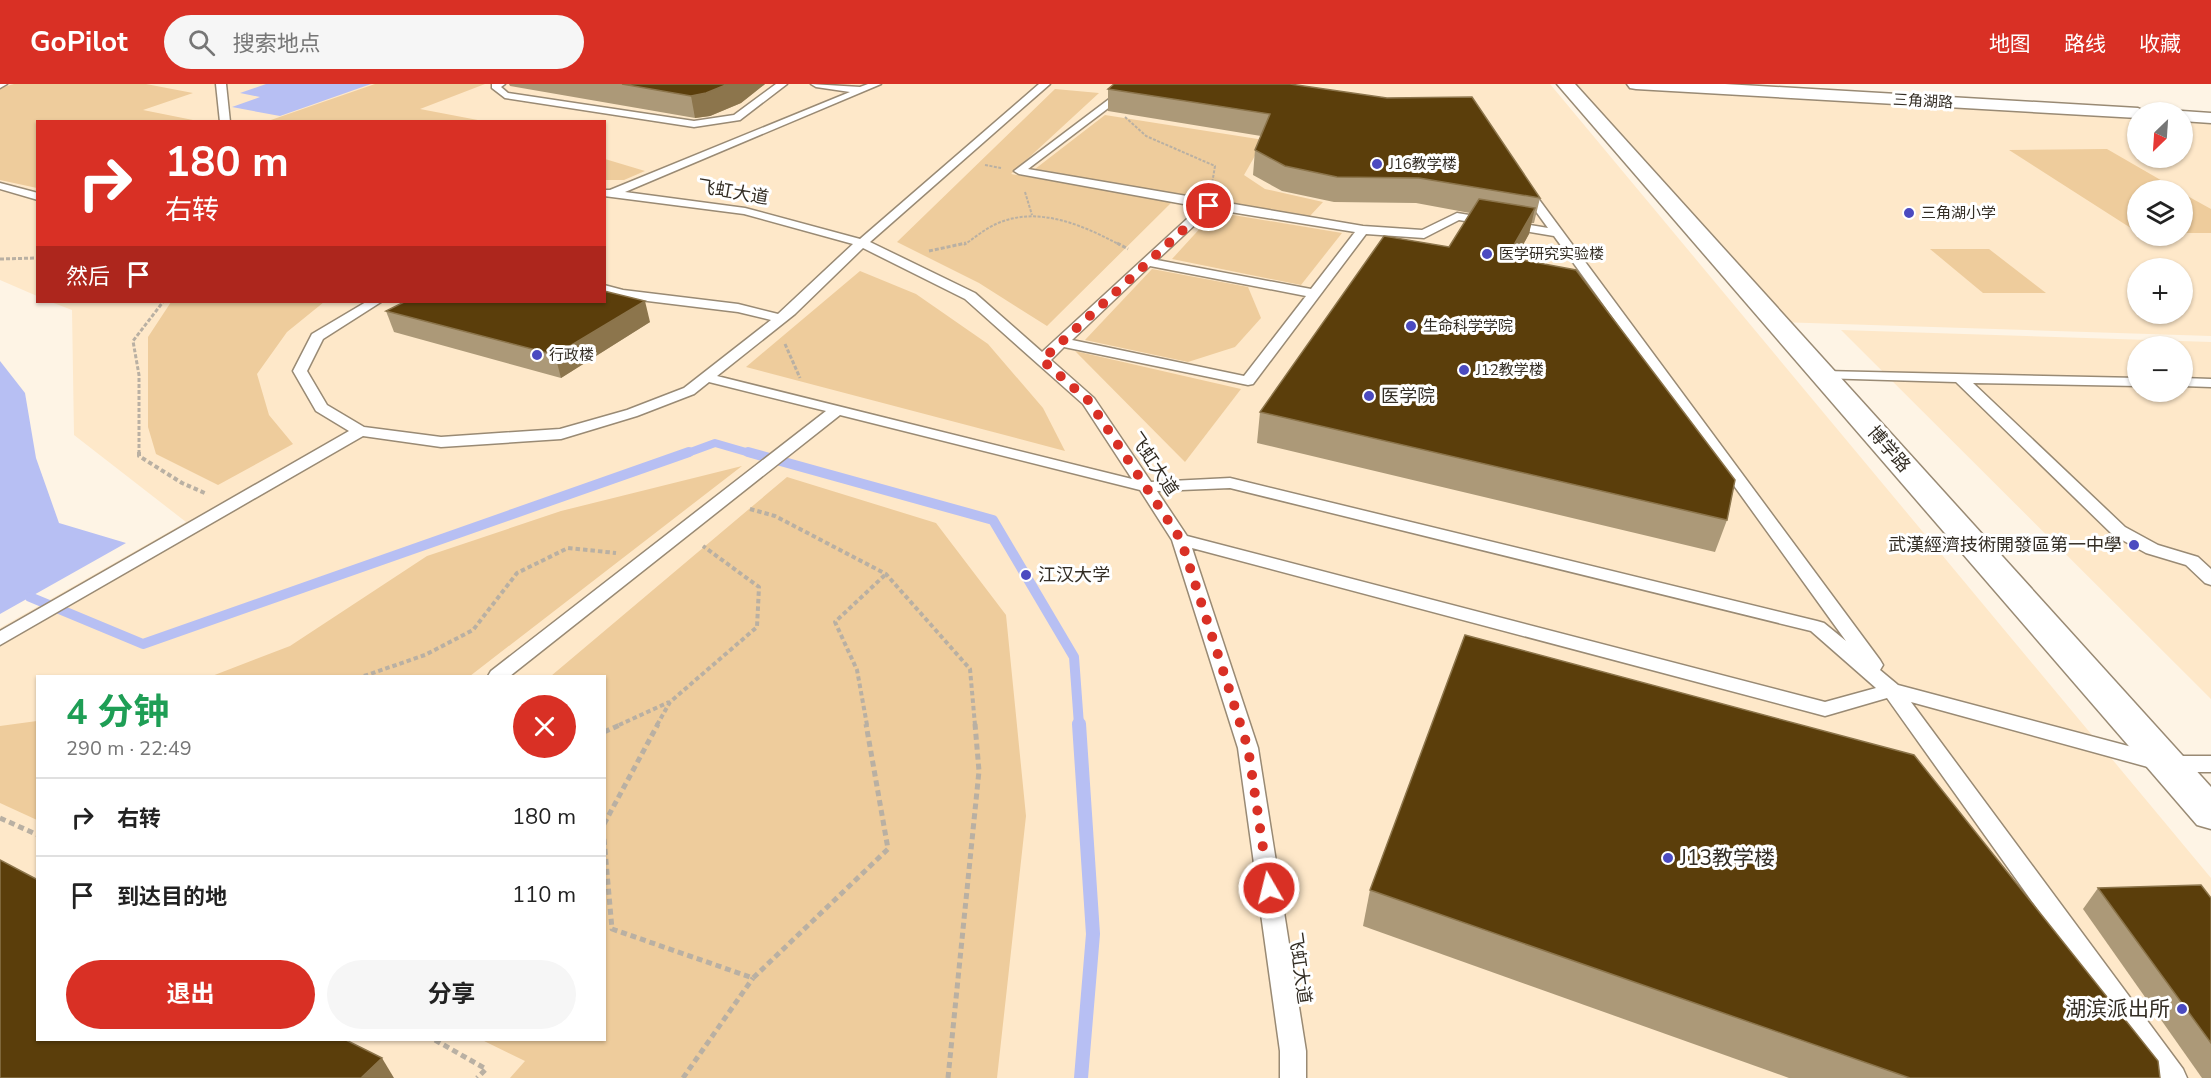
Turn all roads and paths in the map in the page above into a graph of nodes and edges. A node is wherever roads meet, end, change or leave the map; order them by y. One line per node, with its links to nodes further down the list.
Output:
1 (221, 84): 15 (lane)
2 (500, 84): 3 (lane)
3 (782, 84)
4 (816, 84): 10 (lane)
5 (876, 84): 10 (lane)
6 (1045, 84): 23 (lane)
7 (1135, 84): 11 (lane)
8 (1566, 84): 35 (street, 博学路)
9 (1636, 84): 12 (street, 三角湖路)
10 (861, 90): 19 (lane)
11 (1099, 111): 20 (path); 20 (lane)
12 (2127, 112)
13 (2193, 117): 14 (street)
14 (2211, 118)
15 (225, 120)
16 (1518, 179): 22 (lane)
17 (0, 186): 18 (lane)
18 (36, 195)
19 (608, 195): 23 (lane, 飞虹大道)
20 (1209, 206): 21 (lane); 27 (lane)
21 (1363, 230): 22 (lane); 29 (lane)
22 (1558, 233): 55 (lane)
23 (862, 243): 26 (lane, 飞虹大道); 32 (lane)
24 (36, 258): 25 (path)
25 (0, 259)
26 (900, 262): 27 (path); 34 (lane, 飞虹大道)
27 (1148, 262): 29 (lane); 33 (lane)
28 (606, 290): 32 (lane)
29 (1315, 294): 33 (lane)
30 (162, 303): 46 (path)
31 (372, 303): 43 (lane)
32 (778, 320): 36 (lane); 41 (path)
33 (1061, 342): 34 (lane)
34 (1042, 360): 44 (lane, 飞虹大道)
35 (1824, 375): 37 (lane); 58 (street, 博学路)
36 (706, 377): 41 (lane); 43 (lane)
37 (1960, 378): 38 (lane); 51 (lane)
38 (2127, 382)
39 (2193, 382): 40 (lane)
40 (2211, 383)
41 (812, 404): 42 (lane)
42 (837, 410): 44 (lane); 45 (lane)
43 (360, 431): 46 (lane)
44 (1146, 487): 48 (lane, 飞虹大道); 55 (lane)
45 (721, 501): 47 (lane); 50 (path)
46 (233, 504): 52 (lane)
47 (679, 534): 49 (lane); 56 (path)
48 (1181, 540): 55 (lane); 70 (lane, 飞虹大道)
49 (643, 562): 53 (path); 54 (lane)
50 (886, 574): 65 (path); 69 (path)
51 (2211, 579)
52 (0, 639)
53 (367, 675)
54 (499, 675)
55 (1891, 690): 58 (lane); 71 (lane)
56 (670, 702): 57 (path); 62 (path)
57 (606, 731)
58 (2166, 764): 59 (lane); 60 (street, 博学路)
59 (2211, 764)
60 (2211, 814)
61 (0, 818): 63 (path)
62 (606, 820)
63 (36, 834)
64 (606, 862): 65 (path)
65 (753, 978): 68 (path)
66 (437, 1041): 67 (path)
67 (477, 1078)
68 (683, 1078)
69 (948, 1078)
70 (1293, 1078)
71 (2174, 1078)

